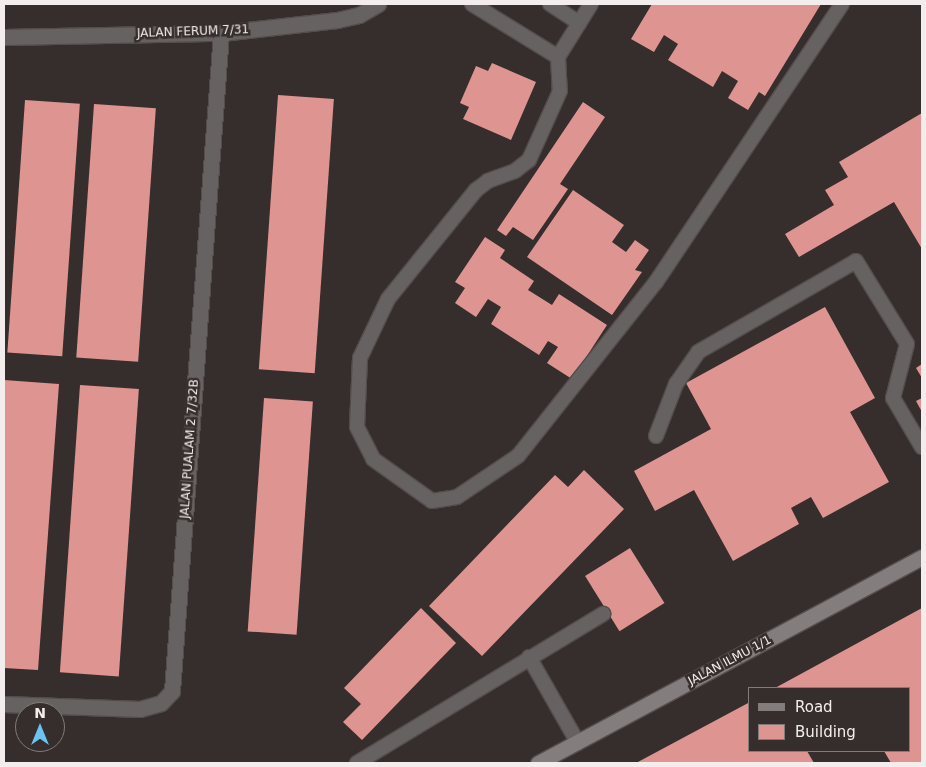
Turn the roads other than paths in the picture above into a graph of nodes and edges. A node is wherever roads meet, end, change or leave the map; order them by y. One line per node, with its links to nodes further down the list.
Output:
1 (378, 4): 7 (street, JALAN FERUM 7/31)
2 (472, 4): 9 (lane)
3 (550, 4): 6 (lane)
4 (590, 4): 6 (lane)
5 (842, 4): 9 (lane)
6 (579, 22): 9 (lane)
7 (221, 33): 8 (street, JALAN FERUM 7/31); 15 (street, JALAN PUALAM 2 7/32B)
8 (4, 37)
9 (558, 57)
10 (656, 436): 11 (lane)
11 (922, 447)
12 (922, 558): 16 (street, JALAN ILMU 1/1)
13 (603, 614): 14 (lane)
14 (529, 657): 16 (lane); 17 (lane)
15 (4, 704)
16 (578, 743): 18 (street, JALAN ILMU 1/1)
17 (357, 763)
18 (538, 763)

